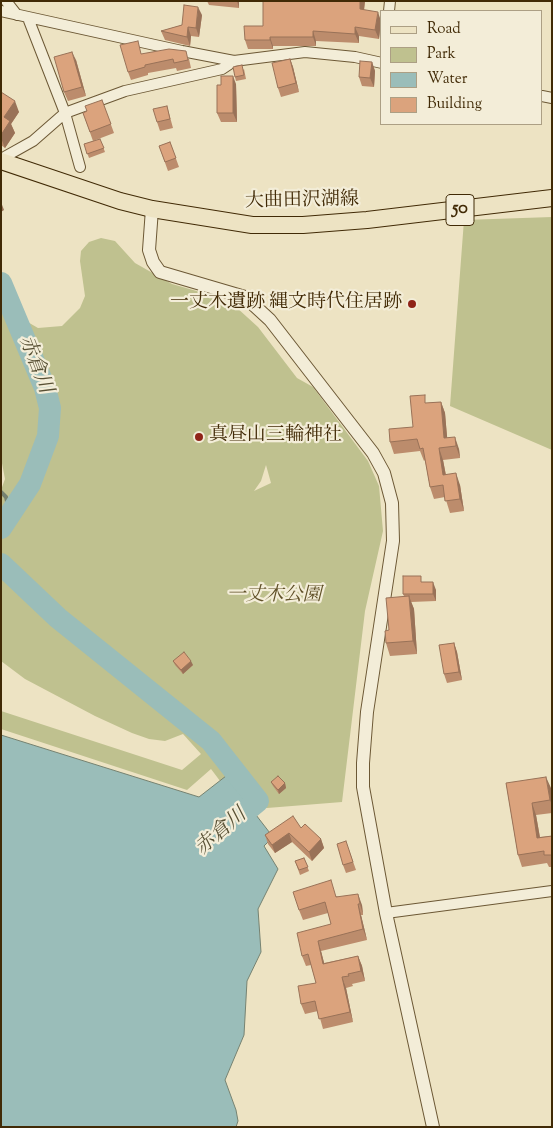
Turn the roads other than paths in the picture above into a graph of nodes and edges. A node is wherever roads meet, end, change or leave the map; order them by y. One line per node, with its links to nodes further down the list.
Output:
1 (6, 1): 3 (street)
2 (1, 11): 3 (street)
3 (17, 15): 4 (street)
4 (28, 18): 5 (street); 7 (street)
5 (234, 60): 6 (street); 7 (street)
6 (380, 60)
7 (65, 113): 8 (street); 9 (street)
8 (1, 160): 11 (main road, 大曲田沢湖線 / 50)
9 (80, 167)
10 (552, 198): 11 (main road, 大曲田沢湖線 / 50)
11 (152, 209): 13 (street)
12 (552, 891): 13 (street)
13 (386, 913): 14 (street)
14 (433, 1127)

